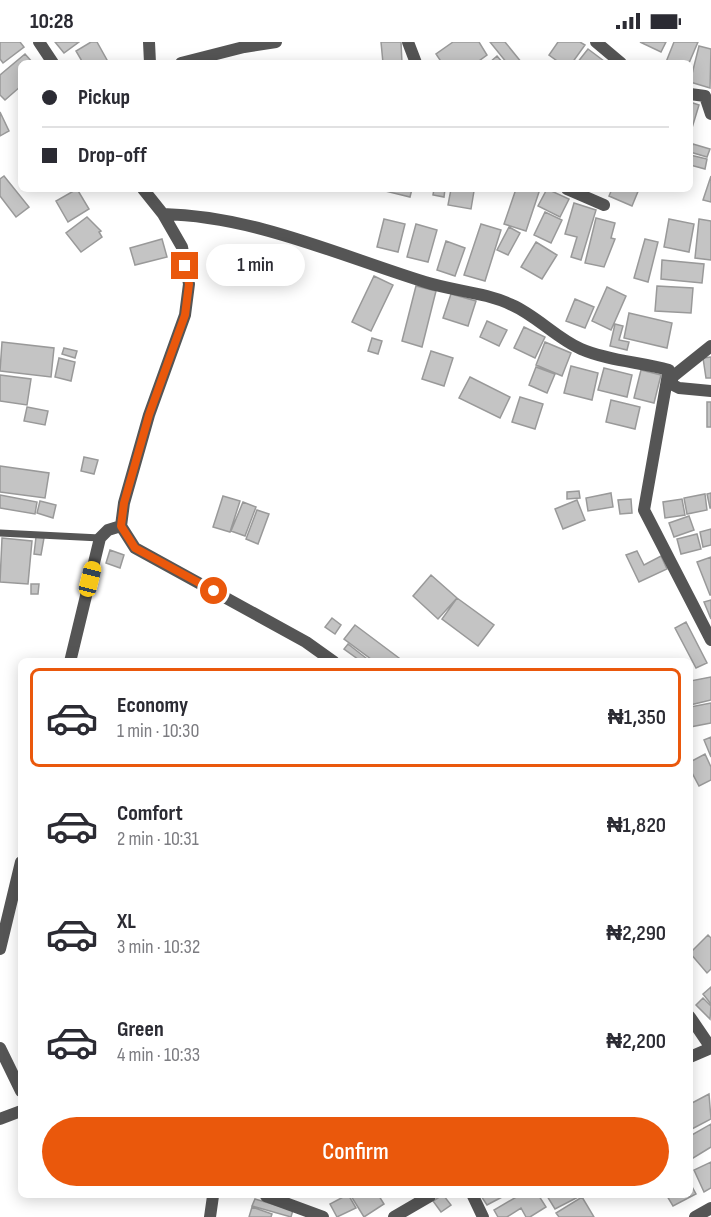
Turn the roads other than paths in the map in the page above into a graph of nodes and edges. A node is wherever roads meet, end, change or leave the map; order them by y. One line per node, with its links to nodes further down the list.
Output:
1 (39, 42): 6 (street)
2 (149, 42): 7 (street)
3 (276, 42): 8 (street)
4 (408, 42): 9 (street)
5 (596, 42): 10 (street)
6 (51, 60)
7 (150, 60)
8 (192, 60)
9 (415, 60)
10 (617, 60)
11 (693, 94): 12 (street)
12 (711, 114)
13 (145, 192): 16 (street)
14 (574, 192): 15 (street)
15 (604, 205)
16 (163, 214): 18 (street); 20 (street)
17 (711, 346): 18 (street)
18 (670, 374): 19 (street); 23 (street)
19 (711, 391)
20 (121, 526): 22 (street); 25 (street)
21 (0, 533): 22 (lane)
22 (100, 538): 24 (street)
23 (711, 640)
24 (71, 658)
25 (328, 658)
26 (18, 874): 27 (street)
27 (1, 941)
28 (693, 1021): 30 (street)
29 (0, 1048): 32 (street)
30 (711, 1048): 31 (street)
31 (693, 1056)
32 (18, 1085)
33 (18, 1112): 34 (street)
34 (0, 1119)
35 (213, 1198): 40 (street)
36 (271, 1198): 41 (street)
37 (427, 1198): 42 (street)
38 (474, 1198): 43 (street)
39 (711, 1208): 44 (street)
40 (210, 1217)
41 (323, 1217)
42 (394, 1217)
43 (483, 1217)
44 (695, 1217)

